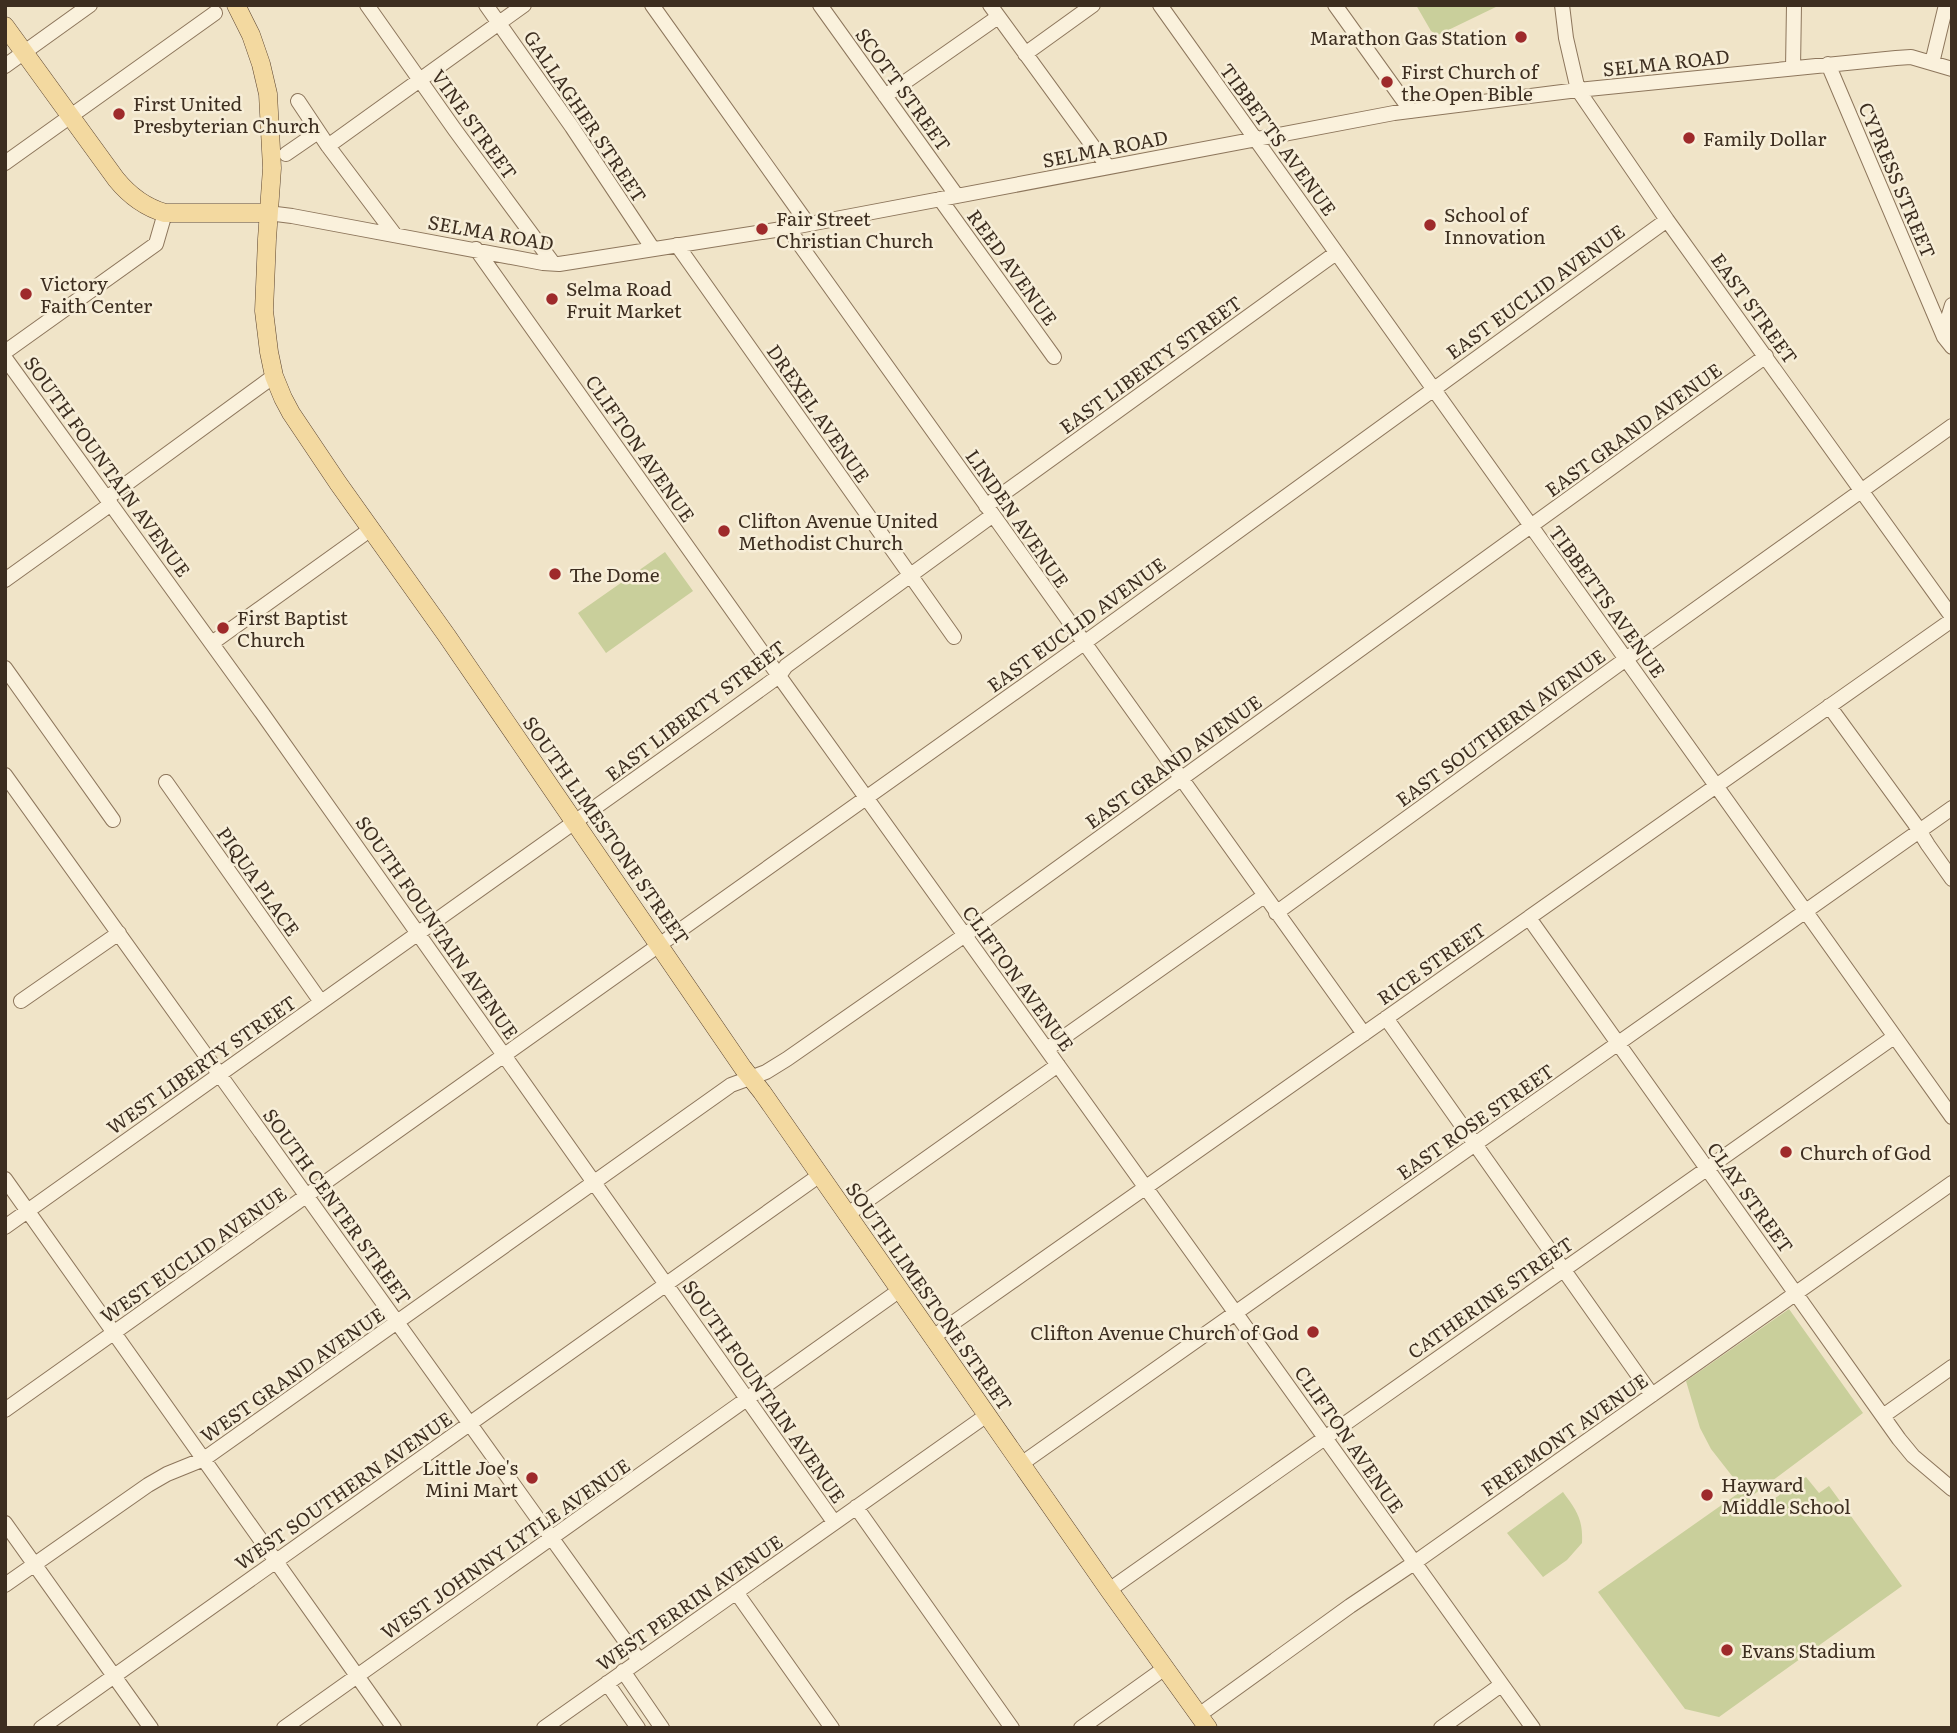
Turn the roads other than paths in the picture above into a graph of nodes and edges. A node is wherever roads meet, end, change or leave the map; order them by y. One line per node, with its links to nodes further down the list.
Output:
1 (90, 5): 18 (street)
2 (236, 5): 40 (main road, SOUTH LIMESTONE STREET)
3 (367, 5): 25 (street, VINE STREET)
4 (486, 5): 16 (street, GALLAGHER STREET)
5 (524, 5): 16 (street)
6 (652, 5): 42 (street)
7 (820, 5): 27 (street, SCOTT STREET)
8 (1093, 5): 19 (street)
9 (1160, 5): 32 (street, TIBBETTS AVENUE)
10 (1335, 5): 29 (street)
11 (1562, 5): 26 (street, EAST STREET)
12 (1794, 5): 23 (street)
13 (1946, 5): 20 (street)
14 (994, 11): 19 (street); 27 (street)
15 (215, 13): 30 (street)
16 (499, 23): 25 (street); 46 (street, GALLAGHER STREET)
17 (5, 26): 18 (main road)
18 (24, 52): 22 (street); 30 (main road)
19 (1025, 54): 36 (street)
20 (1932, 63): 21 (street, SELMA ROAD); 24 (street, SELMA ROAD)
21 (1828, 64): 23 (street, SELMA ROAD); 51 (street, CYPRESS STREET)
22 (5, 66)
23 (1793, 68): 26 (street, SELMA ROAD)
24 (1952, 69)
25 (420, 80): 33 (street); 49 (street, VINE STREET)
26 (1578, 90): 29 (street, SELMA ROAD); 41 (street, EAST STREET)
27 (885, 96): 37 (street, SCOTT STREET)
28 (298, 101): 31 (street)
29 (1410, 111): 32 (street, SELMA ROAD)
30 (71, 116): 35 (street); 39 (main road)
31 (318, 132): 33 (street); 34 (street)
32 (1255, 139): 36 (street, SELMA ROAD); 48 (street, TIBBETTS AVENUE)
33 (328, 146): 44 (street)
34 (286, 154)
35 (5, 163)
36 (1108, 167): 37 (street, SELMA ROAD)
37 (957, 196): 38 (street, SELMA ROAD)
38 (940, 199): 42 (street, SELMA ROAD); 55 (street, REED AVENUE)
39 (165, 213): 40 (main road); 53 (street)
40 (268, 214): 44 (street, SELMA ROAD); 57 (main road, SOUTH LIMESTONE STREET)
41 (1667, 219): 54 (street, EAST STREET); 58 (street, EAST EUCLID AVENUE)
42 (808, 224): 43 (street, SELMA ROAD)
43 (788, 228): 45 (street, SELMA ROAD); 62 (street, LINDEN AVENUE)
44 (395, 235): 47 (street, SELMA ROAD)
45 (677, 246): 46 (street, SELMA ROAD); 65 (street, DREXEL AVENUE)
46 (653, 249): 49 (street, SELMA ROAD)
47 (476, 250): 49 (street, SELMA ROAD); 73 (street, CLIFTON AVENUE)
48 (1336, 253): 58 (street, TIBBETTS AVENUE); 62 (street, EAST LIBERTY STREET)
49 (553, 263)
50 (1952, 305): 51 (street)
51 (1943, 334): 52 (street, CYPRESS STREET)
52 (1952, 347)
53 (5, 352)
54 (1766, 356): 60 (street, EAST STREET); 63 (street, EAST GRAND AVENUE)
55 (1054, 357)
56 (5, 358): 61 (street, SOUTH FOUNTAIN AVENUE)
57 (274, 376): 61 (street); 64 (main road, SOUTH LIMESTONE STREET)
58 (1433, 389): 63 (street, TIBBETTS AVENUE); 70 (street, EAST EUCLID AVENUE)
59 (1952, 426): 60 (street, EAST SOUTHERN AVENUE)
60 (1862, 491): 67 (street, EAST STREET); 71 (street, EAST SOUTHERN AVENUE)
61 (109, 501): 66 (street); 69 (street, SOUTH FOUNTAIN AVENUE)
62 (990, 511): 65 (street, EAST LIBERTY STREET); 70 (street, LINDEN AVENUE)
63 (1531, 526): 71 (street, TIBBETTS AVENUE); 76 (street, EAST GRAND AVENUE)
64 (371, 529): 69 (street); 82 (main road, SOUTH LIMESTONE STREET)
65 (911, 575): 68 (street, DREXEL AVENUE); 73 (street, EAST LIBERTY STREET)
66 (5, 580)
67 (1952, 619): 74 (street, RICE STREET)
68 (954, 636)
69 (212, 643): 90 (street, SOUTH FOUNTAIN AVENUE)
70 (1084, 643): 76 (street, LINDEN AVENUE); 79 (street, EAST EUCLID AVENUE)
71 (1626, 659): 78 (street, TIBBETTS AVENUE); 87 (street, EAST SOUTHERN AVENUE)
72 (5, 668): 81 (street)
73 (779, 676): 79 (street, CLIFTON AVENUE); 82 (street, EAST LIBERTY STREET)
74 (1829, 706): 78 (street, RICE STREET); 83 (street)
75 (5, 775): 89 (street, SOUTH CENTER STREET)
76 (1181, 780): 85 (street, LINDEN AVENUE); 91 (street, EAST GRAND AVENUE)
77 (166, 782): 94 (street, PIQUA PLACE)
78 (1717, 786): 86 (street, TIBBETTS AVENUE); 88 (street, RICE STREET)
79 (867, 798): 91 (street, CLIFTON AVENUE); 92 (street, EAST EUCLID AVENUE)
80 (1952, 808): 83 (street, EAST ROSE STREET)
81 (113, 820)
82 (576, 821): 90 (street, EAST LIBERTY STREET); 92 (main road, SOUTH LIMESTONE STREET)
83 (1920, 831): 84 (street); 86 (street, EAST ROSE STREET)
84 (1952, 879)
85 (1264, 896): 87 (street, LINDEN AVENUE); 99 (street)
86 (1806, 911): 97 (street, TIBBETTS AVENUE); 98 (street, EAST ROSE STREET)
87 (1276, 913): 96 (street, LINDEN AVENUE)
88 (1529, 918): 95 (street, RICE STREET); 98 (street, CLAY STREET)
89 (119, 933): 93 (street); 102 (street, SOUTH CENTER STREET)
90 (419, 933): 94 (street, WEST LIBERTY STREET); 100 (street, SOUTH FOUNTAIN AVENUE)
91 (965, 935): 99 (street, CLIFTON AVENUE); 103 (street, EAST GRAND AVENUE)
92 (661, 945): 100 (street, EAST EUCLID AVENUE); 103 (main road, SOUTH LIMESTONE STREET)
93 (22, 1002)
94 (321, 1002): 102 (street, WEST LIBERTY STREET)
95 (1386, 1018): 96 (street, RICE STREET); 105 (street)
96 (1364, 1034): 111 (street, RICE STREET)
97 (1894, 1037): 104 (street, TIBBETTS AVENUE); 106 (street, CATHERINE STREET)
98 (1618, 1044): 105 (street, EAST ROSE STREET); 106 (street, CLAY STREET)
99 (1047, 1049): 101 (street, CLIFTON AVENUE)
100 (505, 1056): 109 (street, SOUTH FOUNTAIN AVENUE); 112 (street, WEST EUCLID AVENUE)
101 (1058, 1065): 111 (street, CLIFTON AVENUE); 114 (street)
102 (220, 1074): 112 (street, SOUTH CENTER STREET); 113 (street, WEST LIBERTY STREET)
103 (751, 1078): 107 (main road, SOUTH LIMESTONE STREET); 109 (street, EAST GRAND AVENUE)
104 (1952, 1117)
105 (1475, 1144): 116 (street); 120 (street, EAST ROSE STREET)
106 (1707, 1169): 116 (street, CATHERINE STREET); 119 (street, CLAY STREET)
107 (820, 1175): 114 (main road, SOUTH LIMESTONE STREET); 117 (street)
108 (5, 1180): 113 (street)
109 (594, 1183): 117 (street, SOUTH FOUNTAIN AVENUE); 121 (street, WEST GRAND AVENUE)
110 (1952, 1183): 119 (street, FREEMONT AVENUE)
111 (1146, 1187): 120 (street, CLIFTON AVENUE); 123 (street, RICE STREET)
112 (307, 1196): 121 (street, SOUTH CENTER STREET); 122 (street, WEST EUCLID AVENUE)
113 (27, 1211): 115 (street, WEST LIBERTY STREET); 122 (street)
114 (848, 1214): 118 (main road, SOUTH LIMESTONE STREET)
115 (5, 1227)
116 (1564, 1269): 125 (street); 131 (street, CATHERINE STREET)
117 (666, 1284): 126 (street, SOUTH FOUNTAIN AVENUE); 130 (street, WEST SOUTHERN AVENUE)
118 (900, 1290): 123 (main road, SOUTH LIMESTONE STREET); 126 (street, WEST JOHNNY LYTLE AVENUE)
119 (1796, 1293): 125 (street, FREEMONT AVENUE); 129 (street, CLAY STREET)
120 (1236, 1313): 131 (street, CLIFTON AVENUE); 133 (street, EAST ROSE STREET)
121 (397, 1322): 130 (street, SOUTH CENTER STREET); 132 (street, WEST GRAND AVENUE)
122 (114, 1333): 127 (street, WEST EUCLID AVENUE); 132 (street)
123 (933, 1338): 128 (main road, SOUTH LIMESTONE STREET)
124 (1952, 1367): 129 (street)
125 (1652, 1395): 140 (street, FREEMONT AVENUE)
126 (748, 1399): 136 (street, SOUTH FOUNTAIN AVENUE); 138 (street, WEST JOHNNY LYTLE AVENUE)
127 (5, 1410)
128 (987, 1415): 133 (main road, SOUTH LIMESTONE STREET); 135 (street, WEST PERRIN AVENUE)
129 (1883, 1416): 134 (street, CLAY STREET)
130 (470, 1423): 138 (street, SOUTH CENTER STREET); 139 (street, WEST SOUTHERN AVENUE)
131 (1325, 1438): 140 (street, CLIFTON AVENUE); 143 (street, CATHERINE STREET)
132 (204, 1459): 139 (street); 141 (street, WEST GRAND AVENUE)
133 (1021, 1464): 143 (main road, SOUTH LIMESTONE STREET)
134 (1952, 1489)
135 (856, 1507): 136 (street, WEST PERRIN AVENUE); 161 (street, SOUTH FOUNTAIN AVENUE)
136 (834, 1522): 144 (street, WEST PERRIN AVENUE)
137 (5, 1523): 141 (street)
138 (552, 1538): 145 (street, SOUTH CENTER STREET); 149 (street, WEST JOHNNY LYTLE AVENUE)
139 (276, 1561): 148 (street, WEST SOUTHERN AVENUE); 149 (street)
140 (1414, 1563): 151 (street, CLIFTON AVENUE); 152 (street, FREEMONT AVENUE)
141 (35, 1564): 142 (street, WEST GRAND AVENUE); 148 (street)
142 (5, 1585)
143 (1109, 1590): 146 (main road, SOUTH LIMESTONE STREET)
144 (736, 1592): 145 (street, WEST PERRIN AVENUE); 160 (street)
145 (639, 1660): 147 (street, WEST PERRIN AVENUE)
146 (1165, 1668): 152 (main road, SOUTH LIMESTONE STREET); 162 (street)
147 (623, 1671): 150 (street, WEST PERRIN AVENUE); 159 (street)
148 (114, 1676): 153 (street, WEST SOUTHERN AVENUE); 154 (street)
149 (358, 1676): 155 (street, WEST JOHNNY LYTLE AVENUE); 156 (street)
150 (607, 1683): 157 (street, WEST PERRIN AVENUE); 158 (street)
151 (1501, 1685): 163 (street); 164 (street, CLIFTON AVENUE)
152 (1203, 1722)
153 (41, 1728)
154 (151, 1728)
155 (284, 1728)
156 (394, 1728)
157 (544, 1728)
158 (638, 1728)
159 (662, 1728)
160 (832, 1728)
161 (1012, 1728)
162 (1081, 1728)
163 (1441, 1728)
164 (1533, 1728)

